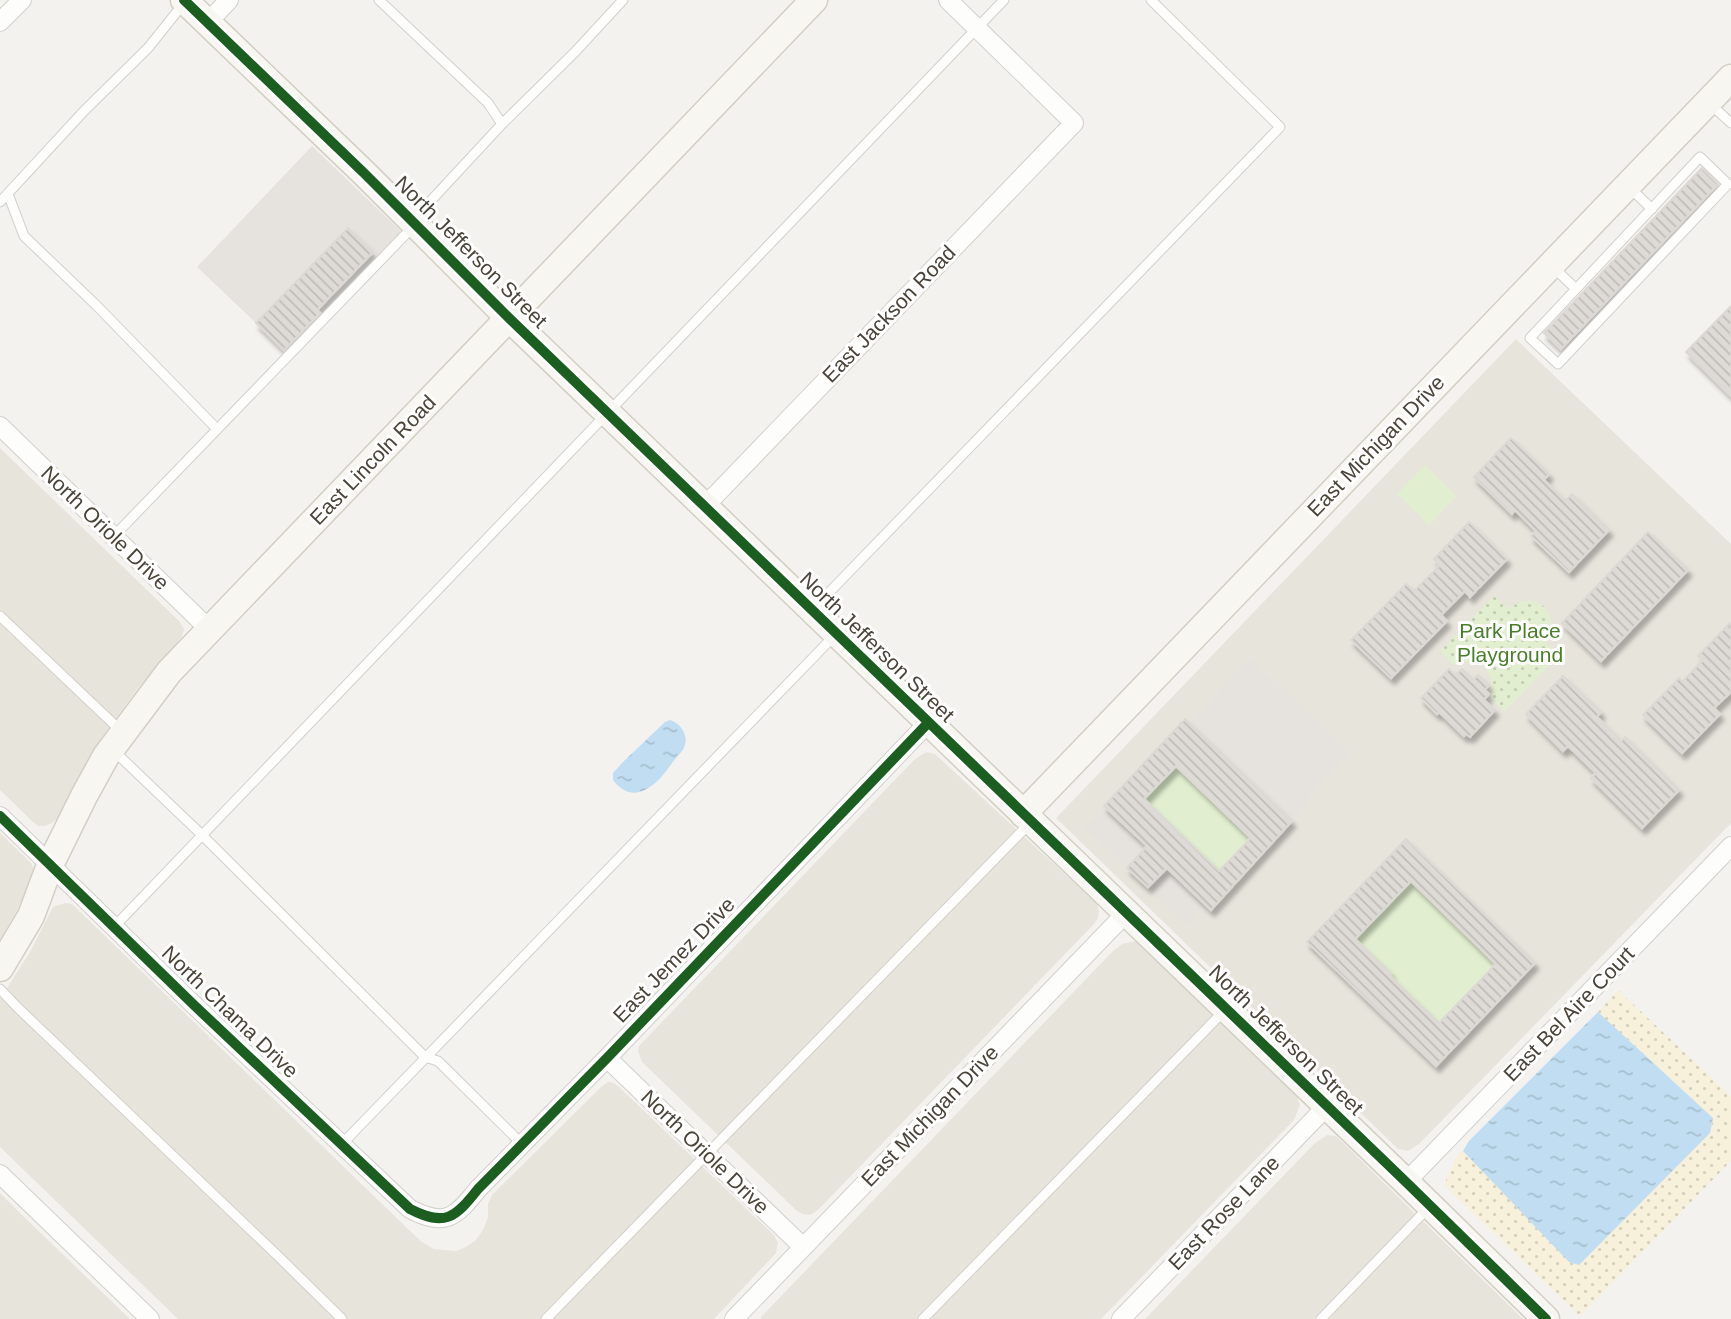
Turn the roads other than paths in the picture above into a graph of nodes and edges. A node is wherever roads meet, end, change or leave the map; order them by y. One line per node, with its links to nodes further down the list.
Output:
1 (22, 0): 10 (street)
2 (229, 0): 11 (street)
3 (379, 0): 16 (lane)
4 (623, 0): 16 (lane)
5 (814, 0): 24 (street, East Lincoln Road)
6 (948, 0): 12 (street)
7 (1004, 0): 12 (lane)
8 (1151, 0): 30 (lane)
9 (185, 1): 11 (street, North Jefferson Street); 18 (lane)
10 (0, 22)
11 (208, 22): 21 (street, North Jefferson Street)
12 (977, 28): 25 (lane); 28 (street, East Jackson Road)
13 (1731, 78): 14 (street, East Michigan Drive)
14 (1708, 102): 15 (lane); 17 (street, East Michigan Drive)
15 (1731, 123)
16 (502, 124): 21 (lane)
17 (1627, 186): 20 (lane); 22 (street, East Michigan Drive)
18 (8, 194): 19 (lane); 27 (lane)
19 (0, 202)
20 (1652, 209): 23 (lane); 23 (lane)
21 (415, 224): 24 (street, North Jefferson Street); 27 (lane)
22 (1551, 265): 23 (lane); 37 (street, East Michigan Drive)
23 (1576, 289)
24 (509, 318): 25 (street, North Jefferson Street); 32 (street, East Lincoln Road)
25 (608, 413): 28 (street, North Jefferson Street); 38 (lane)
26 (0, 426): 29 (street, North Oriole Drive)
27 (216, 429): 29 (lane)
28 (705, 506): 30 (street, North Jefferson Street)
29 (114, 536): 32 (street, North Oriole Drive)
30 (812, 610): 33 (street, North Jefferson Street)
31 (0, 616): 35 (lane)
32 (210, 629): 35 (street, East Lincoln Road)
33 (836, 633): 34 (street, North Jefferson Street); 46 (lane)
34 (928, 723): 37 (street, North Jefferson Street); 47 (street, East Jemez Drive)
35 (118, 741): 38 (lane); 40 (street, East Lincoln Road)
36 (0, 817): 40 (street, North Chama Drive)
37 (1027, 818): 41 (street, North Jefferson Street); 51 (lane)
38 (202, 835): 42 (lane); 46 (lane)
39 (1731, 846): 53 (street, East Bel Aire Court)
40 (50, 865): 42 (street, North Chama Drive); 43 (street, East Lincoln Road)
41 (1126, 913): 45 (street, North Jefferson Street); 56 (street, East Michigan Drive)
42 (114, 927): 50 (street, North Chama Drive)
43 (0, 968)
44 (0, 989): 58 (lane)
45 (1226, 1009): 48 (street, North Jefferson Street); 61 (lane)
46 (425, 1057): 49 (lane); 50 (lane)
47 (607, 1058): 49 (street, East Jemez Drive); 51 (street, North Oriole Drive)
48 (1326, 1107): 53 (street, North Jefferson Street); 62 (street, East Rose Lane)
49 (522, 1144): 55 (street, East Jemez Drive)
50 (341, 1145): 55 (street, North Chama Drive)
51 (706, 1153): 56 (street, North Oriole Drive); 59 (lane)
52 (0, 1174): 57 (street)
53 (1406, 1182): 54 (street, North Jefferson Street)
54 (1430, 1205): 63 (lane); 64 (street, North Jefferson Street)
55 (444, 1219)
56 (803, 1247): 60 (street, East Michigan Drive)
57 (150, 1319)
58 (342, 1319)
59 (546, 1319)
60 (734, 1319)
61 (923, 1319)
62 (1121, 1319)
63 (1321, 1319)
64 (1546, 1319)

